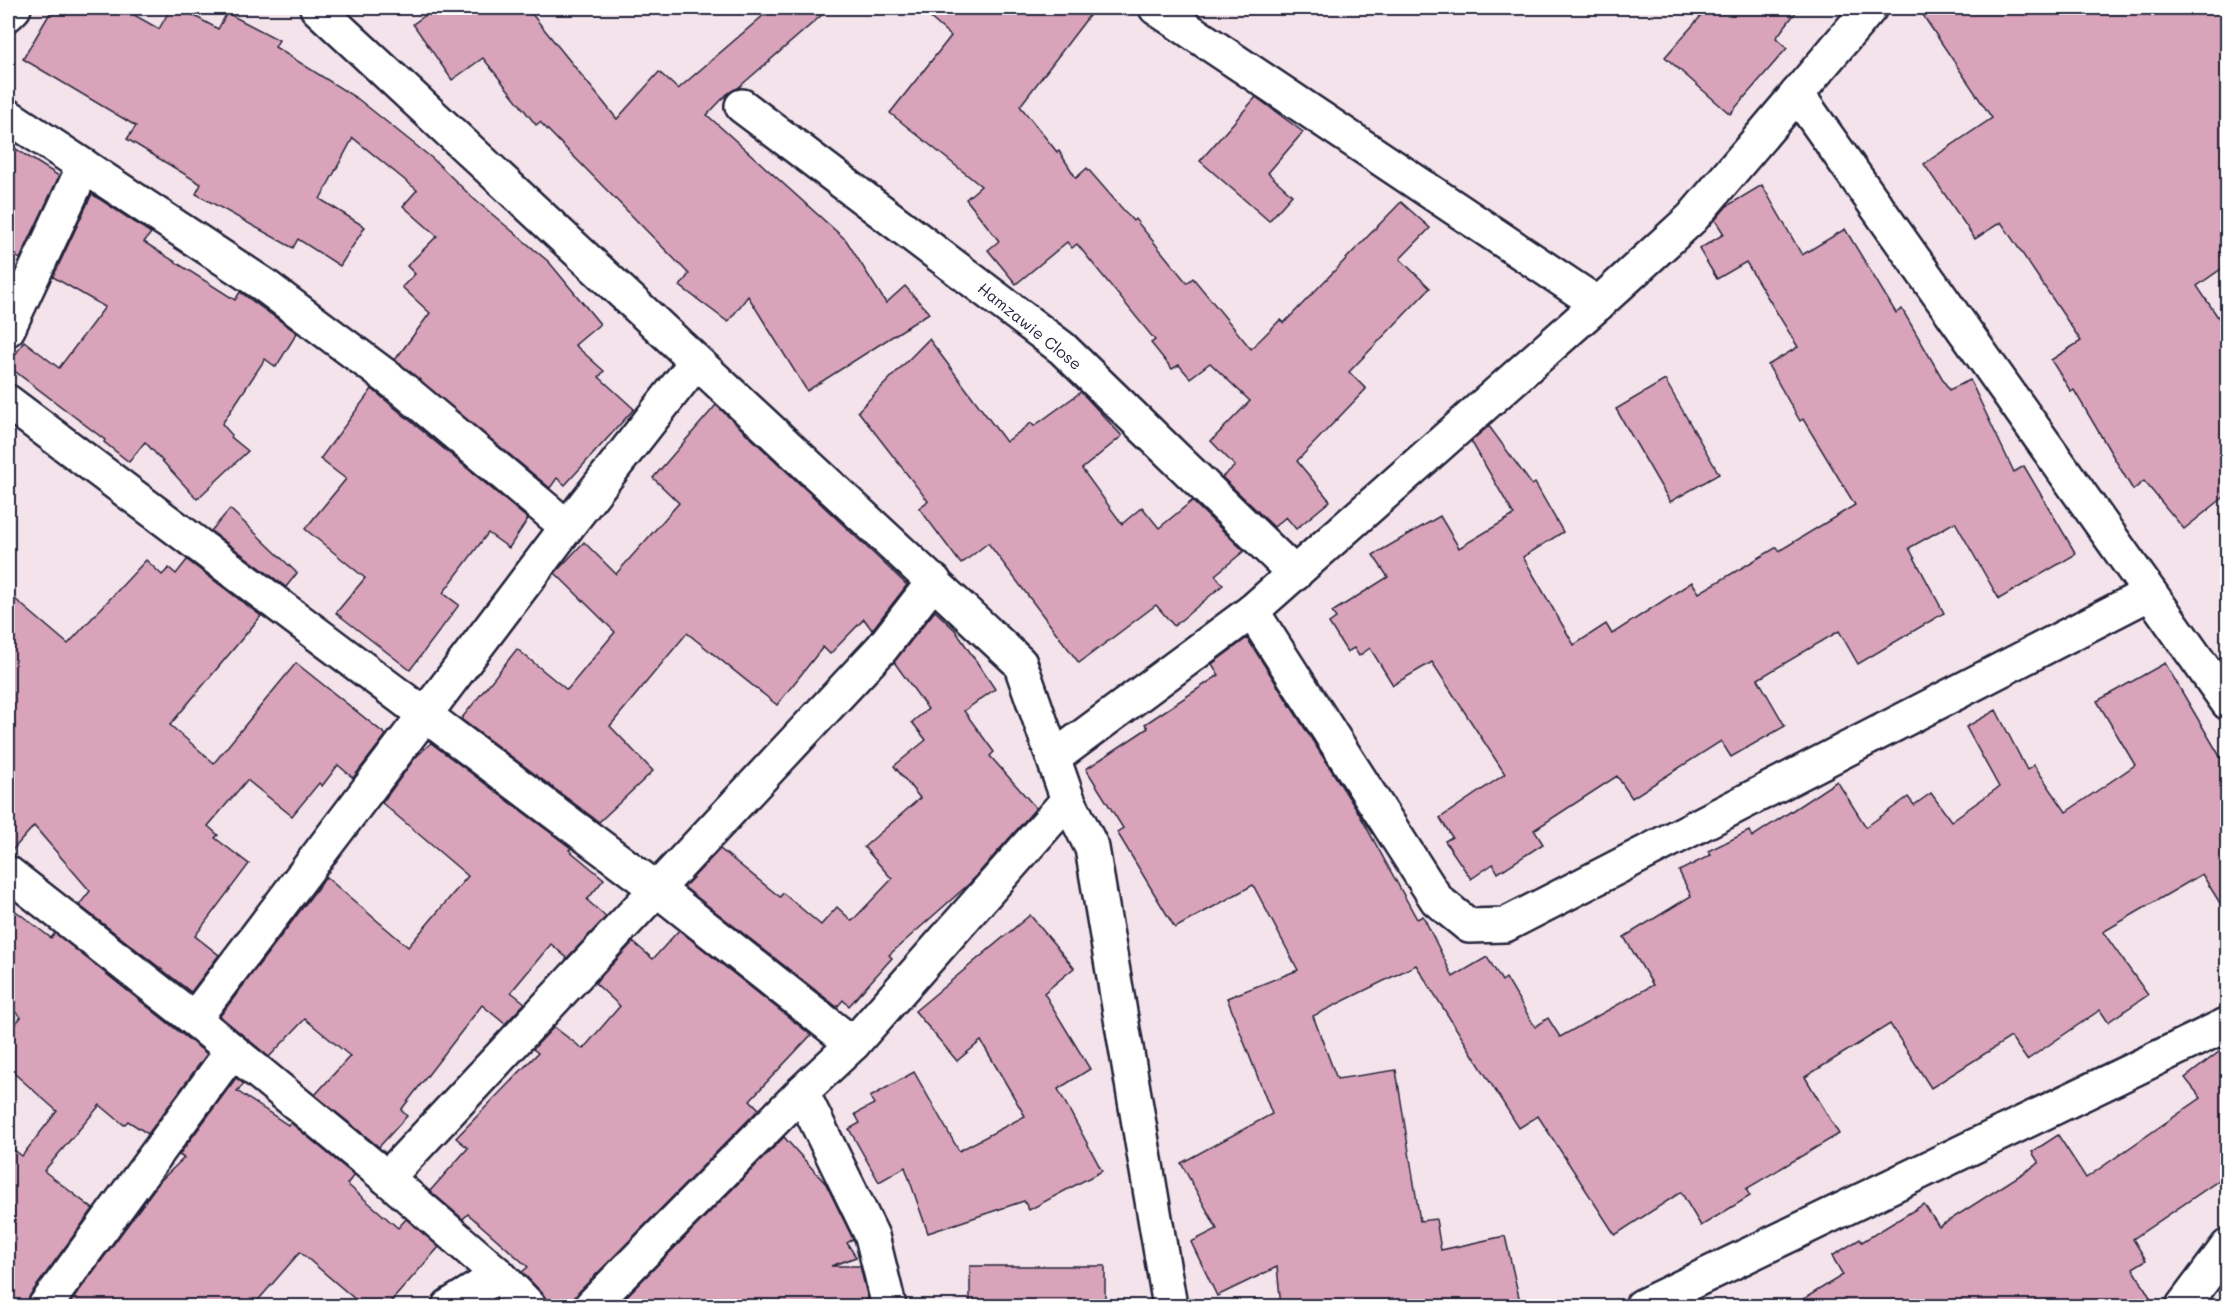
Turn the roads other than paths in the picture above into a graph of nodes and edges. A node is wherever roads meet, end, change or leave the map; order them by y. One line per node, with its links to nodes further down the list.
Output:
1 (14, 8): 5 (street)
2 (317, 8): 12 (street)
3 (1156, 8): 10 (street)
4 (1870, 8): 6 (street)
5 (8, 14)
6 (1797, 94): 10 (street); 17 (street)
7 (742, 106): 15 (street, Hamzawie Close)
8 (8, 116): 9 (street)
9 (84, 166): 11 (street); 14 (street)
10 (1598, 304): 15 (street)
11 (8, 329)
12 (696, 362): 14 (street); 16 (street)
13 (8, 402): 20 (street)
14 (567, 527): 20 (street)
15 (1295, 574): 18 (street)
16 (934, 580): 21 (street); 24 (street)
17 (2150, 594): 18 (street); 19 (street)
18 (1252, 611): 21 (street)
19 (2228, 703)
20 (426, 715): 24 (street); 25 (street)
21 (1055, 757): 22 (street)
22 (1068, 800): 27 (street); 38 (street)
23 (11, 884): 25 (street)
24 (658, 890): 27 (street); 30 (street)
25 (194, 1019): 28 (street)
26 (2228, 1024): 39 (street)
27 (853, 1044): 29 (street)
28 (232, 1051): 30 (street); 33 (street)
29 (802, 1092): 36 (street); 37 (street)
30 (387, 1178): 32 (street)
31 (2228, 1246): 40 (street)
32 (498, 1275): 34 (street); 35 (street)
33 (45, 1306)
34 (449, 1306)
35 (529, 1306)
36 (591, 1306)
37 (889, 1306)
38 (1170, 1306)
39 (1642, 1306)
40 (2183, 1306)

